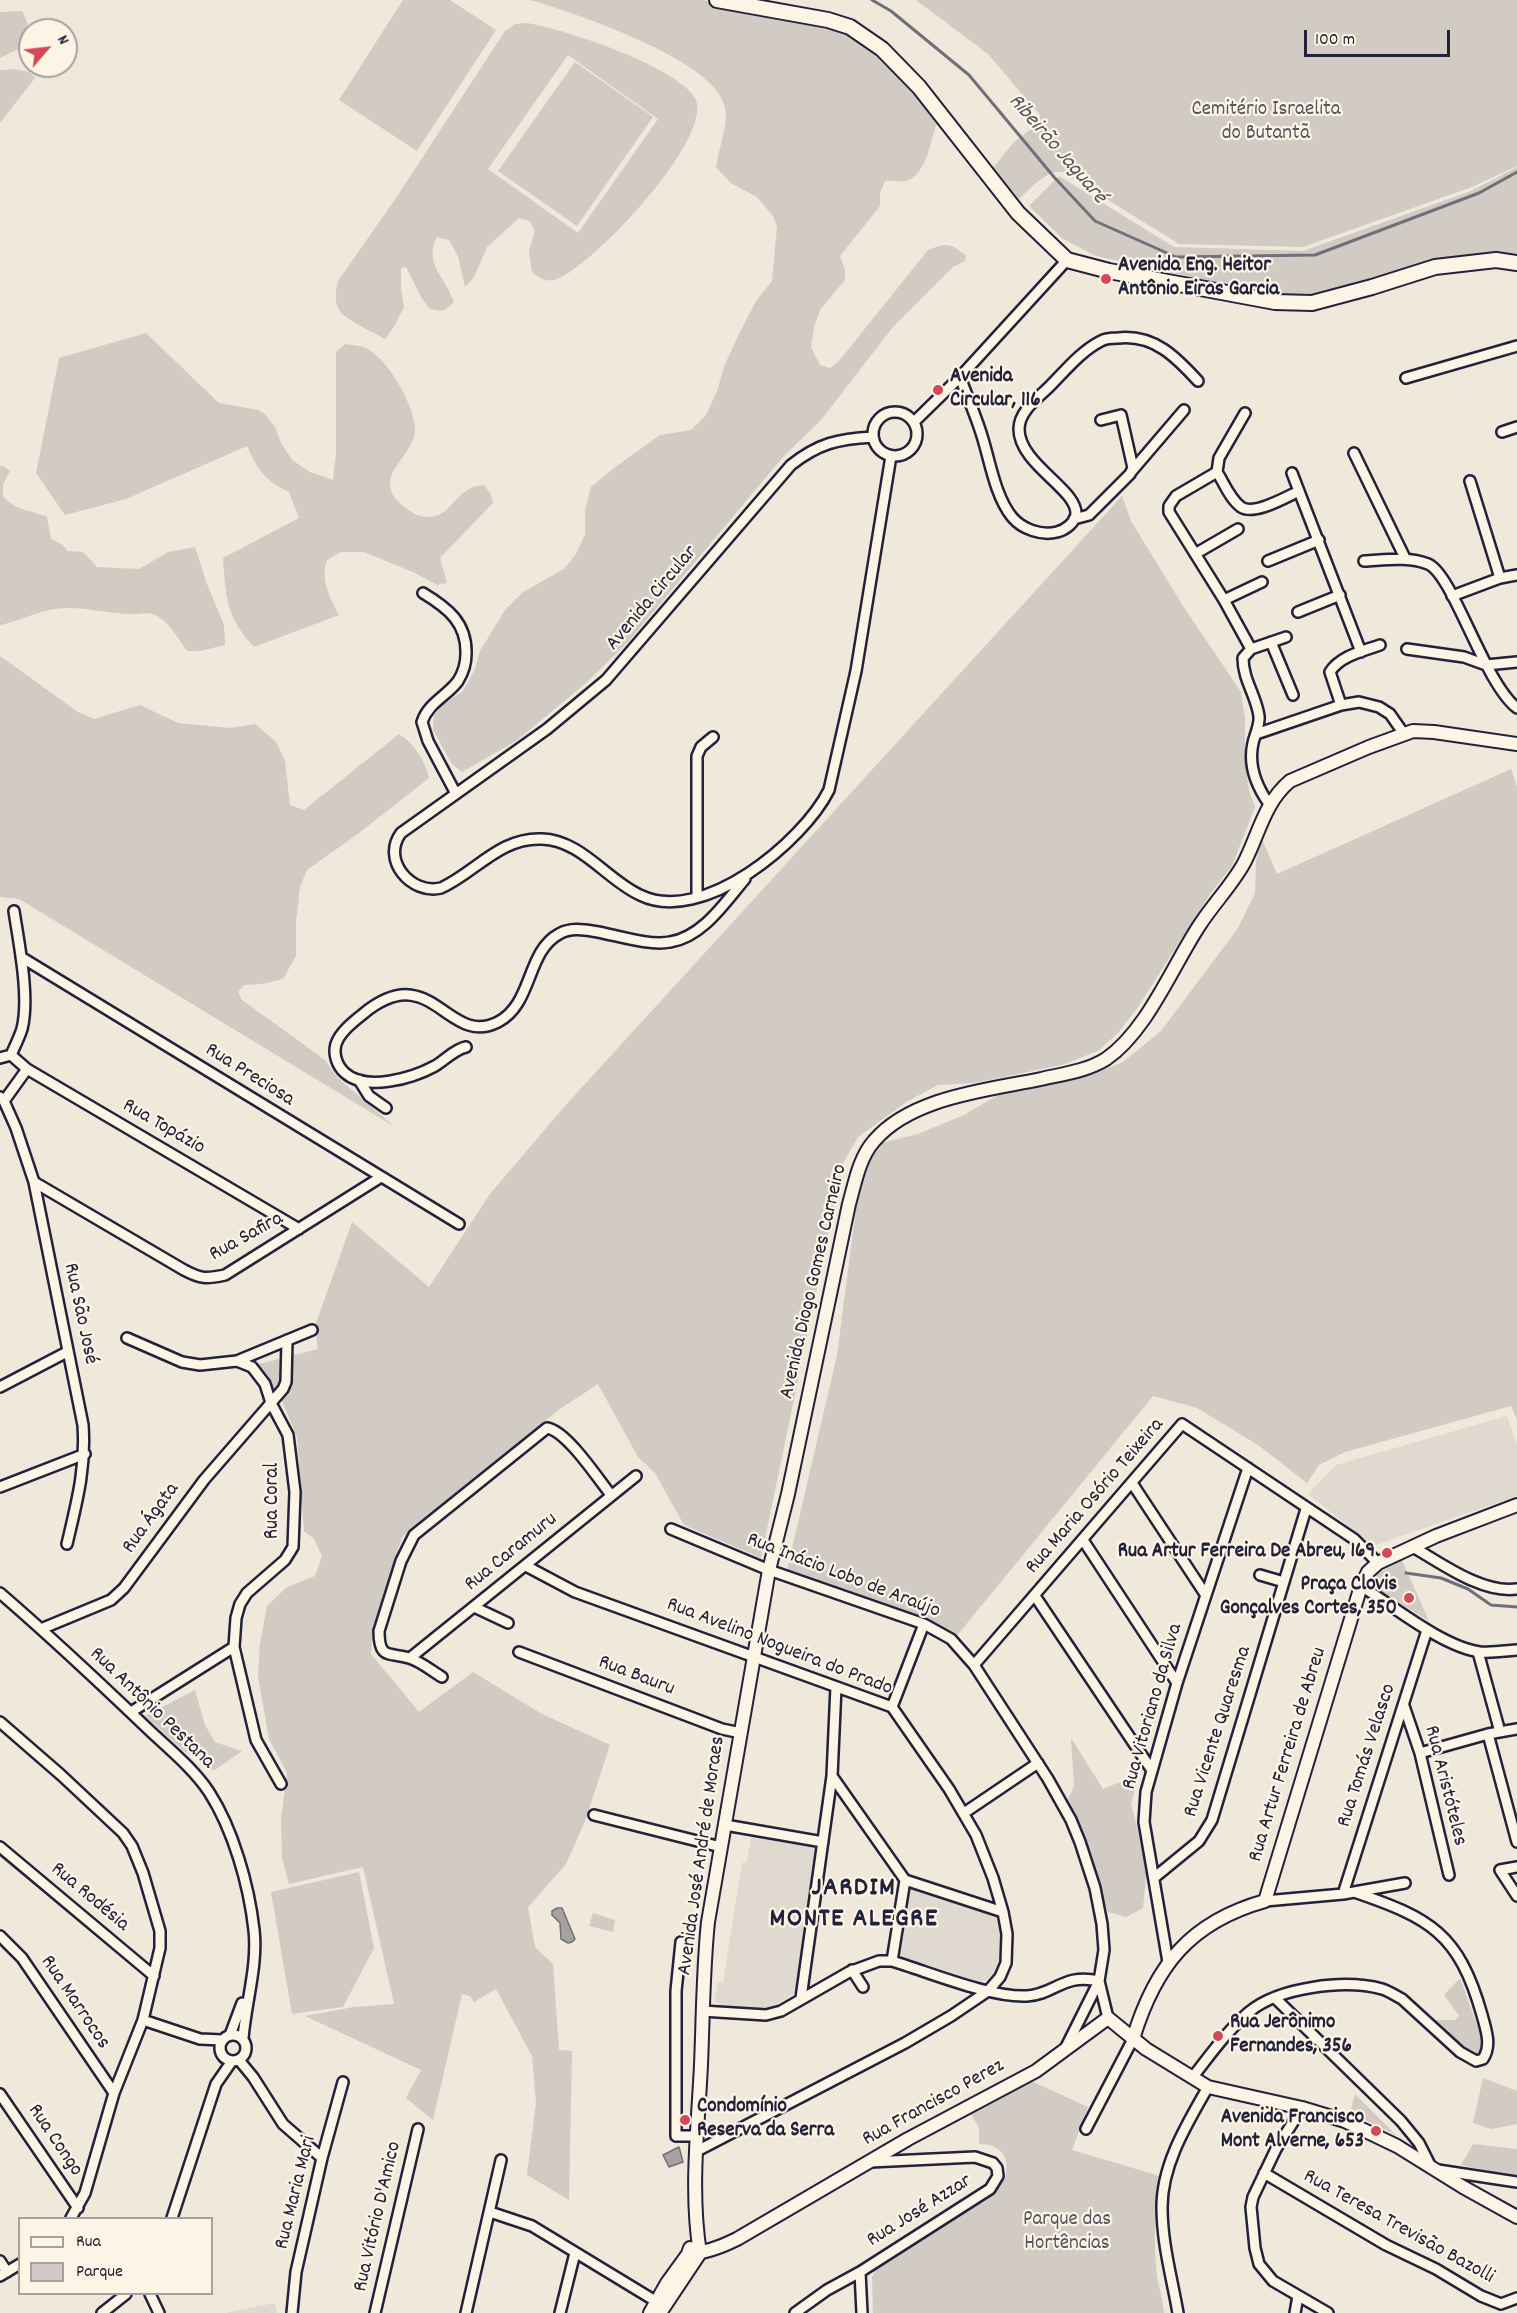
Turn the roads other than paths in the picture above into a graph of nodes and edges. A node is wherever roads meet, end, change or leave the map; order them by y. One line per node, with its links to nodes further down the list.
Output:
1 (717, 0): 2 (main road)
2 (1066, 260): 3 (main road); 5 (street)
3 (1517, 263)
4 (1517, 346): 6 (street)
5 (960, 376): 11 (street); 22 (street)
6 (1406, 378)
7 (1198, 381): 22 (street)
8 (1184, 410): 17 (street)
9 (1245, 413): 18 (street)
10 (1101, 420): 17 (street)
11 (914, 422): 14 (street); 16 (street)
12 (1517, 427): 13 (street)
13 (1502, 432)
14 (873, 437): 16 (street); 52 (street, Avenida Circular)
15 (1354, 453): 26 (street)
16 (891, 456): 54 (street, Avenida Circular)
17 (1131, 472): 22 (street)
18 (1217, 472): 21 (street); 25 (street)
19 (1292, 473): 21 (street)
20 (1470, 481): 30 (street)
21 (1299, 491): 24 (street)
22 (1074, 519)
23 (1238, 529): 25 (street)
24 (1319, 540): 27 (street); 33 (street)
25 (1195, 554): 35 (street)
26 (1405, 558): 28 (street); 34 (street)
27 (1268, 561)
28 (1364, 561)
29 (1517, 575): 30 (street)
30 (1500, 578): 34 (street)
31 (1262, 582): 35 (street)
32 (423, 593): 52 (street)
33 (1340, 595): 36 (street); 42 (street)
34 (1452, 596): 44 (street)
35 (1224, 600): 40 (street)
36 (1298, 612)
37 (1286, 637): 38 (street)
38 (1271, 642): 40 (street); 45 (street)
39 (1380, 645): 42 (street)
40 (1251, 649): 48 (street)
41 (1407, 649): 44 (street)
42 (1361, 652): 46 (street)
43 (1517, 662): 44 (street)
44 (1486, 665): 47 (street)
45 (1293, 695)
46 (1341, 705): 48 (street); 49 (street)
47 (1517, 708)
48 (1256, 734): 53 (street)
49 (1404, 734): 51 (street, Avenida Diogo Gomes Carneiro); 53 (street, Avenida Diogo Gomes Carneiro)
50 (713, 737): 55 (street)
51 (1517, 744)
52 (455, 792): 55 (street, Avenida Circular)
53 (1269, 804): 90 (street, Avenida Diogo Gomes Carneiro)
54 (749, 875): 55 (street, Avenida Circular); 62 (street, Avenida Circular)
55 (697, 897)
56 (14, 911): 57 (street)
57 (21, 957): 59 (street); 65 (street, Rua Preciosa)
58 (466, 1047): 62 (street)
59 (10, 1055): 60 (street); 61 (street, Rua Topázio)
60 (0, 1058)
61 (27, 1069): 63 (street); 68 (street, Rua Topázio)
62 (359, 1080): 64 (street, Avenida Circular)
63 (2, 1099): 66 (street, Rua São José)
64 (386, 1108)
65 (381, 1177): 67 (street, Rua Preciosa); 68 (street, Rua Safira)
66 (34, 1182): 68 (street, Rua Safira); 72 (street, Rua São José)
67 (459, 1224)
68 (299, 1229)
69 (312, 1330): 71 (street)
70 (127, 1338): 73 (street)
71 (287, 1340): 73 (street); 75 (street)
72 (67, 1352): 74 (street); 76 (street, Rua São José)
73 (237, 1361): 75 (street, Rua Coral)
74 (0, 1387)
75 (271, 1402): 101 (street, Rua Ágata); 103 (street, Rua Coral)
76 (85, 1454): 80 (street); 86 (street, Rua São José)
77 (1248, 1468): 79 (street, Rua Maria Osório Teixeira); 83 (street, Rua Maria Osório Teixeira); 96 (street, Rua Vitoriano da Silva)
78 (636, 1476): 81 (street, Rua Caramuru)
79 (1132, 1483): 85 (street, Rua Maria Osório Teixeira); 96 (street)
80 (0, 1486)
81 (611, 1495): 89 (street, Rua Caramuru); 108 (street)
82 (1517, 1505): 87 (street, Rua Artur Ferreira de Abreu)
83 (1306, 1509): 88 (street, Rua Maria Osório Teixeira); 92 (street, Rua Vicente Quaresma)
84 (671, 1529): 90 (street, Rua Inácio Lobo de Araújo)
85 (1083, 1540): 97 (street, Rua Maria Osório Teixeira); 111 (street)
86 (67, 1544)
87 (1413, 1547): 88 (street, Rua Artur Ferreira de Abreu); 94 (street)
88 (1378, 1563): 93 (street, Rua Artur Ferreira de Abreu)
89 (526, 1566): 98 (street, Rua Caramuru); 107 (street, Rua Avelino Nogueira do Prado)
90 (769, 1570): 100 (street, Rua Inácio Lobo de Araújo); 107 (street, Avenida José André de Moraes)
91 (1260, 1575): 92 (street)
92 (1284, 1582): 136 (street, Rua Vicente Quaresma)
93 (1361, 1586): 102 (street); 142 (street, Rua Artur Ferreira de Abreu)
94 (1517, 1589)
95 (0, 1593): 101 (street, Rua Antônio Pestana)
96 (1205, 1594): 111 (street, Rua Vitoriano da Silva)
97 (1035, 1596): 109 (street, Rua Maria Osório Teixeira); 123 (street)
98 (474, 1607): 99 (street); 108 (street, Rua Caramuru)
99 (508, 1623)
100 (924, 1624): 109 (street, Rua Inácio Lobo de Araújo); 114 (street)
101 (41, 1629): 115 (street, Rua Antônio Pestana)
102 (1427, 1630): 106 (street); 113 (street, Rua Tomás Velasco)
103 (234, 1647): 115 (street); 125 (street, Rua Coral)
104 (1517, 1650): 106 (street)
105 (519, 1652): 119 (street, Rua Bauru)
106 (1478, 1652): 118 (street)
107 (754, 1655): 112 (street, Rua Avelino Nogueira do Prado); 119 (street, Avenida José André de Moraes)
108 (410, 1658): 110 (street)
109 (974, 1665): 122 (street, Rua Inácio Lobo de Araújo)
110 (442, 1677)
111 (1177, 1683): 123 (street, Rua Vitoriano da Silva)
112 (836, 1687): 114 (street, Rua Avelino Nogueira do Prado); 124 (street)
113 (1404, 1706): 121 (street, Rua Aristóteles); 140 (street, Rua Tomás Velasco)
114 (892, 1707): 126 (street, Rua Avelino Nogueira do Prado)
115 (130, 1712): 150 (street, Rua Antônio Pestana)
116 (0, 1722): 149 (street)
117 (1517, 1729): 118 (street)
118 (1500, 1732): 120 (street)
119 (741, 1733): 129 (street, Avenida José André de Moraes)
120 (1488, 1734): 121 (street); 128 (street)
121 (1420, 1753): 135 (street, Rua Aristóteles)
122 (1038, 1763): 126 (street); 151 (street, Rua Inácio Lobo de Araújo)
123 (1151, 1769): 136 (street, Rua Vitoriano da Silva)
124 (832, 1776): 130 (street); 137 (street)
125 (281, 1784)
126 (964, 1813): 143 (street, Rua Avelino Nogueira do Prado)
127 (594, 1815): 133 (street)
128 (1513, 1818): 131 (street)
129 (725, 1825): 130 (street); 133 (street, Avenida José André de Moraes)
130 (823, 1842): 155 (street)
131 (1517, 1842)
132 (0, 1847): 149 (street, Rua Rodésia)
133 (721, 1847): 157 (street, Avenida José André de Moraes)
134 (1517, 1867): 141 (street)
135 (1449, 1875)
136 (1155, 1877): 147 (street, Rua Vitoriano da Silva)
137 (905, 1880): 143 (street); 146 (street)
138 (1405, 1883): 139 (street)
139 (1354, 1892): 140 (street); 156 (street)
140 (1343, 1893): 142 (street)
141 (1517, 1896)
142 (1265, 1901): 147 (street)
143 (1003, 1912): 153 (street, Rua Avelino Nogueira do Prado)
144 (0, 1936): 171 (street, Rua Marrocos)
145 (681, 1942): 176 (street)
146 (892, 1961): 148 (street); 153 (street)
147 (1168, 1962): 163 (street)
148 (852, 1970): 152 (street); 155 (street)
149 (154, 1976): 159 (street)
150 (250, 1981): 160 (street, Rua Antônio Pestana); 161 (street, Rua Antônio Pestana)
151 (1099, 1981): 153 (street); 154 (street, Rua Francisco Perez); 158 (street, Rua Inácio Lobo de Araújo)
152 (863, 1987)
153 (988, 1991): 177 (street)
154 (1094, 1993): 158 (street); 164 (street, Rua Francisco Perez)
155 (801, 1998): 157 (street)
156 (1275, 1998): 167 (street); 181 (street)
157 (702, 2011): 176 (street, Avenida José André de Moraes)
158 (1108, 2018): 163 (street); 164 (street, Rua Francisco Perez)
159 (143, 2020): 162 (street); 171 (street)
160 (226, 2037): 161 (street); 162 (street); 165 (street, Rua Antônio Pestana)
161 (243, 2038): 166 (street, Rua Antônio Pestana)
162 (200, 2039): 165 (street)
163 (1133, 2039): 167 (street); 175 (street)
164 (1066, 2047): 180 (street, Rua Francisco Perez)
165 (222, 2053): 166 (street); 169 (street)
166 (238, 2058): 169 (street); 178 (street)
167 (1192, 2078): 170 (street)
168 (343, 2082): 178 (street, Rua Maria Mari)
169 (216, 2084): 187 (street)
170 (1208, 2087): 173 (street); 208 (street)
171 (114, 2093): 184 (street)
172 (0, 2094): 184 (street, Rua Congo)
173 (1302, 2108): 181 (street); 182 (street)
174 (418, 2129): 203 (street, Rua Vitório D'Amico)
175 (1086, 2129)
176 (697, 2136): 177 (street, Avenida José André de Moraes)
177 (697, 2151): 190 (street, Avenida José André de Moraes)
178 (322, 2158): 202 (street, Rua Maria Mari)
179 (501, 2160): 185 (street)
180 (868, 2162): 190 (street, Rua Francisco Perez); 193 (street, Rua José Azzar)
181 (1433, 2169): 183 (street); 188 (street)
182 (1264, 2173): 197 (street); 198 (street, Rua Teresa Trevisão Bazolli)
183 (1517, 2182)
184 (78, 2208): 186 (street)
185 (490, 2212): 189 (street); 204 (street)
186 (72, 2217)
187 (172, 2217)
188 (1517, 2217)
189 (575, 2253): 199 (street); 205 (street)
190 (694, 2253): 199 (street)
191 (0, 2261): 194 (street)
192 (18, 2265): 194 (street)
193 (860, 2272): 206 (street); 207 (street)
194 (4, 2274)
195 (125, 2295): 200 (street)
196 (150, 2295): 201 (street)
197 (1298, 2296): 209 (street); 210 (street)
198 (1517, 2298)
199 (657, 2308)
200 (102, 2313)
201 (159, 2313)
202 (292, 2313)
203 (375, 2313)
204 (466, 2313)
205 (560, 2313)
206 (795, 2313)
207 (862, 2313)
208 (1178, 2313)
209 (1295, 2313)
210 (1328, 2313)

